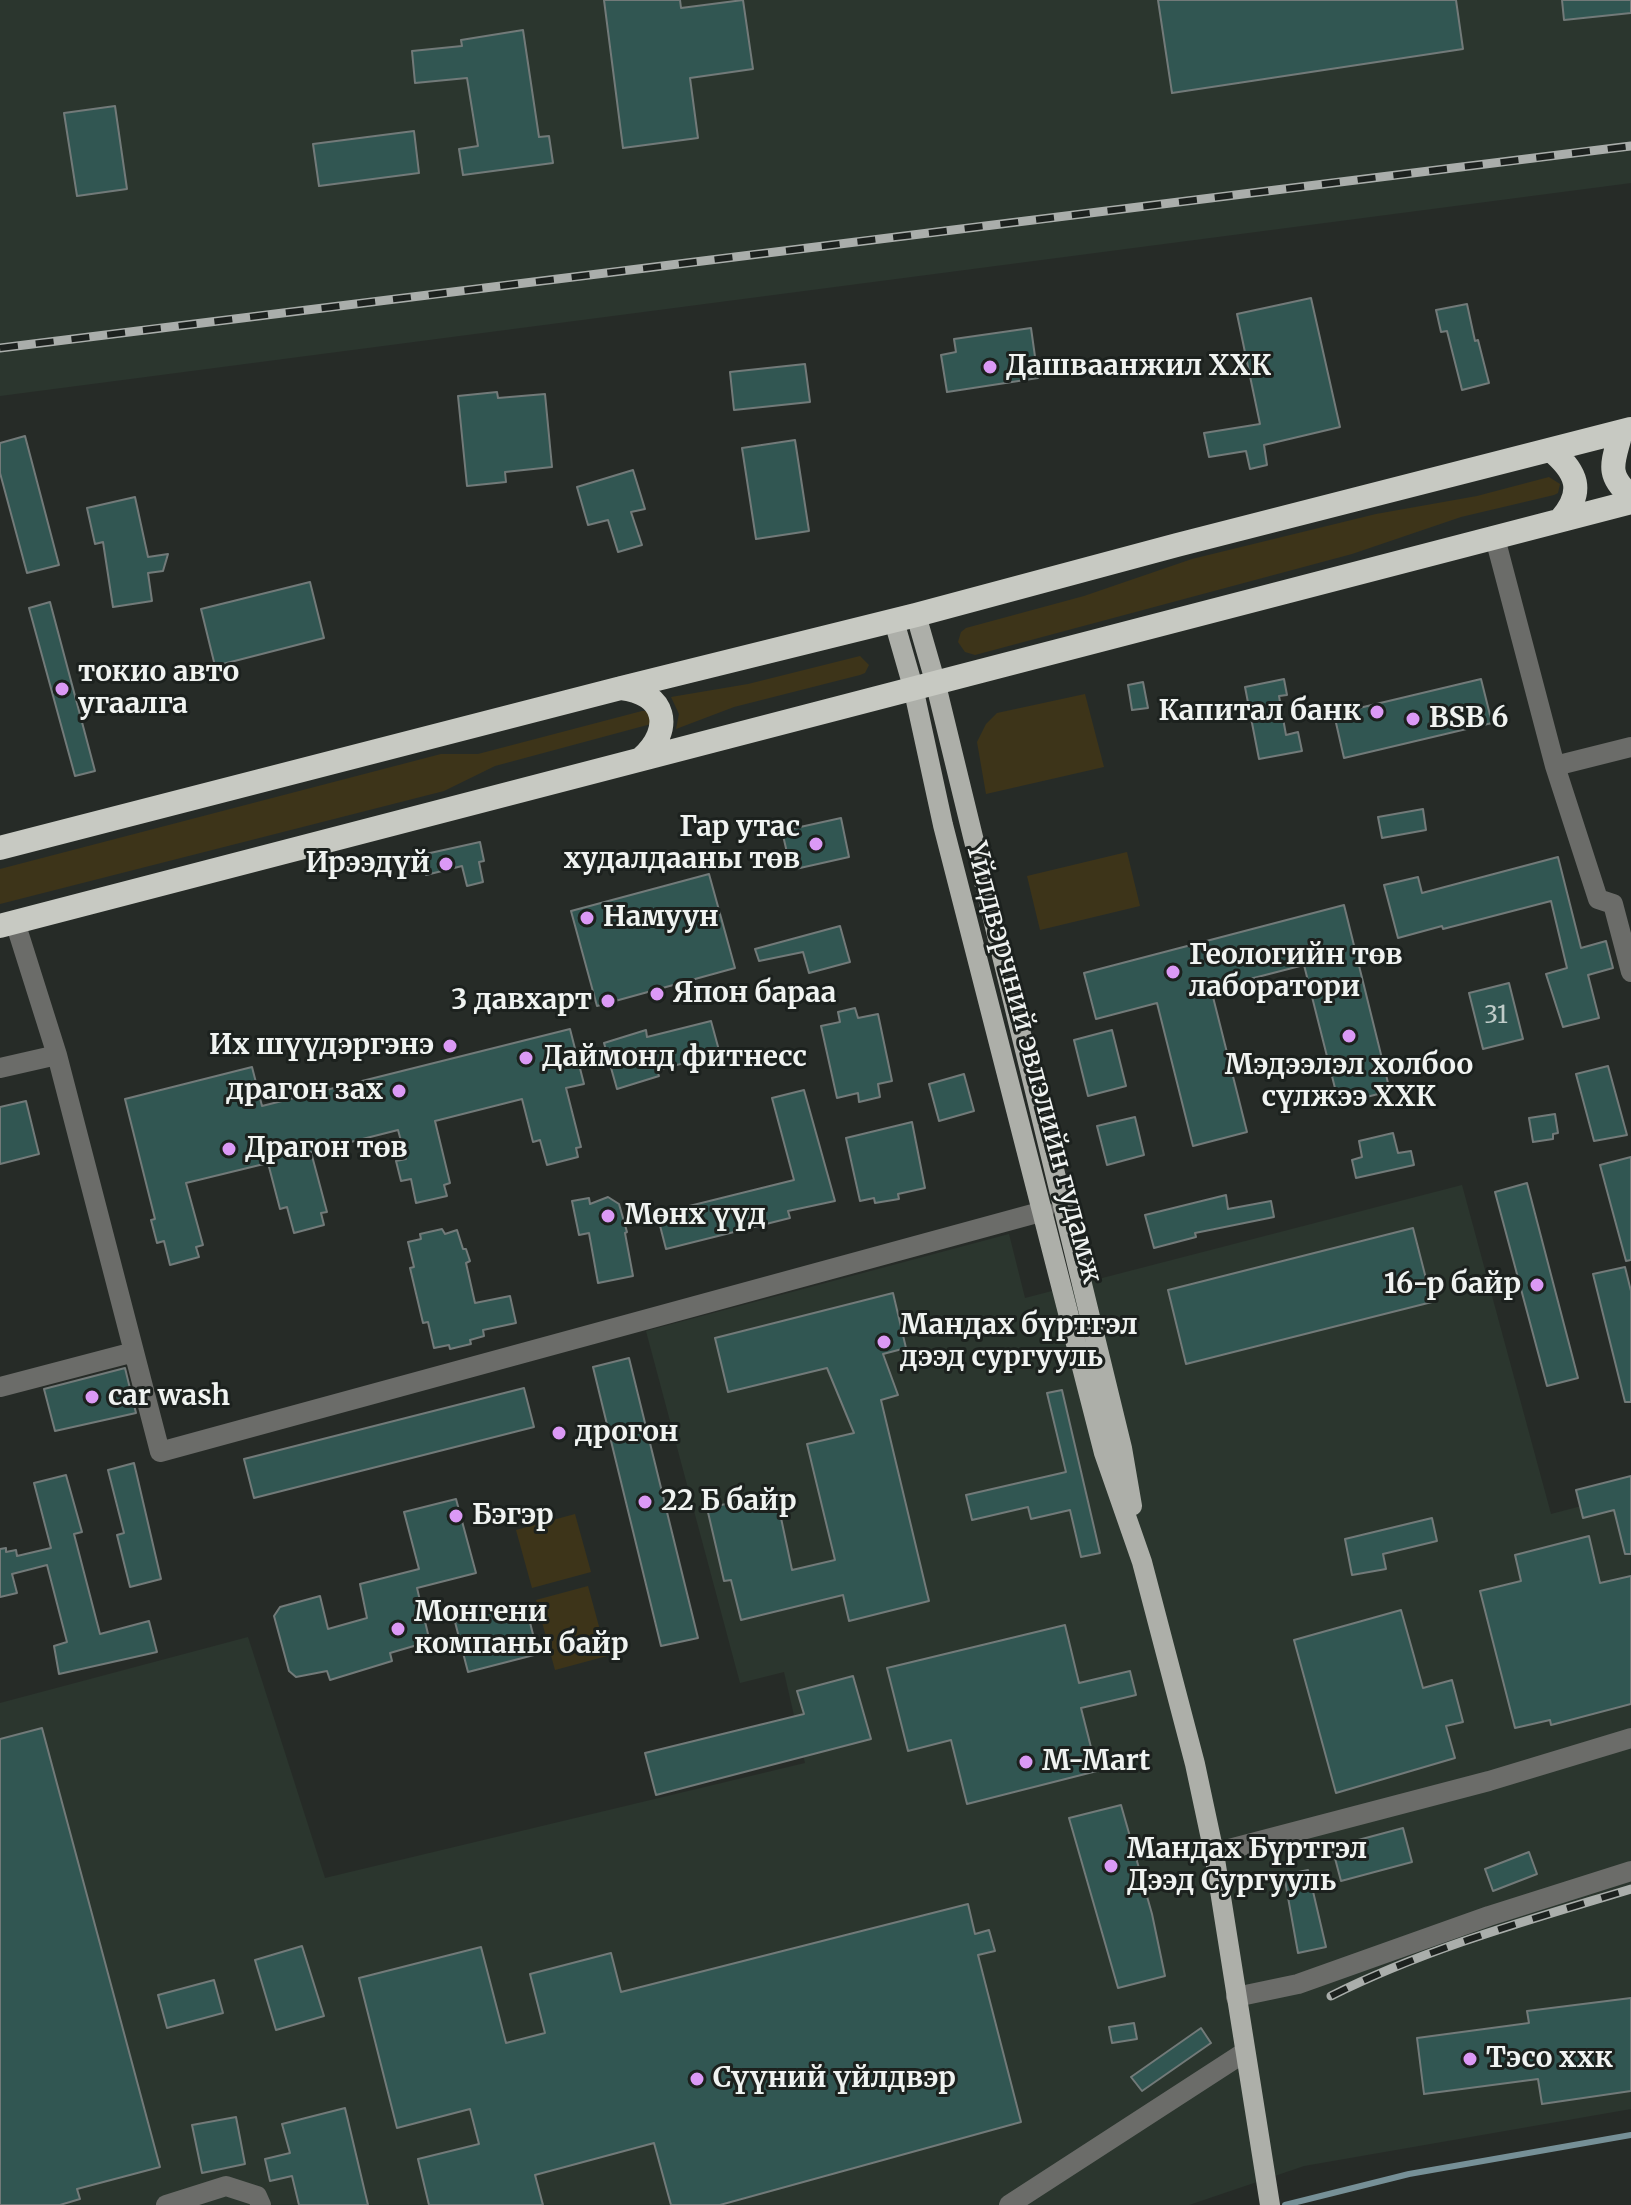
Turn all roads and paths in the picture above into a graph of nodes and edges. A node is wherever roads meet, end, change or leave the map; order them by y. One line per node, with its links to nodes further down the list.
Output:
1 (1626, 430): 2 (highway); 3 (highway)
2 (1551, 450): 4 (highway); 6 (highway)
3 (1631, 499): 4 (highway)
4 (1561, 519): 5 (highway)
5 (1495, 538): 7 (highway); 11 (street)
6 (905, 618): 7 (main road, Үйлдвэрчний эвлэлийн гудамж); 8 (highway)
7 (924, 684): 10 (highway); 18 (main road, Үйлдвэрчний эвлэлийн гудамж); 21 (main road, Үйлдвэрчний эвлэлийн гудамж)
8 (621, 688): 10 (highway); 12 (highway)
9 (1631, 747): 11 (street)
10 (642, 758): 14 (highway)
11 (1555, 766): 13 (street)
12 (0, 848)
13 (1622, 902): 15 (street)
14 (7, 924): 16 (street)
15 (1631, 972)
16 (57, 1055): 17 (street); 19 (street)
17 (0, 1068)
18 (1044, 1211): 19 (street); 21 (main road, Үйлдвэрчний эвлэлийн гудамж)
19 (134, 1352): 20 (street)
20 (0, 1387)
21 (1142, 1562): 23 (main road, Үйлдвэрчний эвлэлийн гудамж)
22 (1631, 1738): 23 (street)
23 (1214, 1853): 25 (main road, Үйлдвэрчний эвлэлийн гудамж)
24 (1631, 1871): 25 (street)
25 (1236, 1997): 26 (main road, Үйлдвэрчний эвлэлийн гудамж)
26 (1245, 2052): 27 (main road, Үйлдвэрчний эвлэлийн гудамж); 30 (street)
27 (1269, 2198)
28 (166, 2205): 29 (street)
29 (261, 2205)
30 (1009, 2205)

